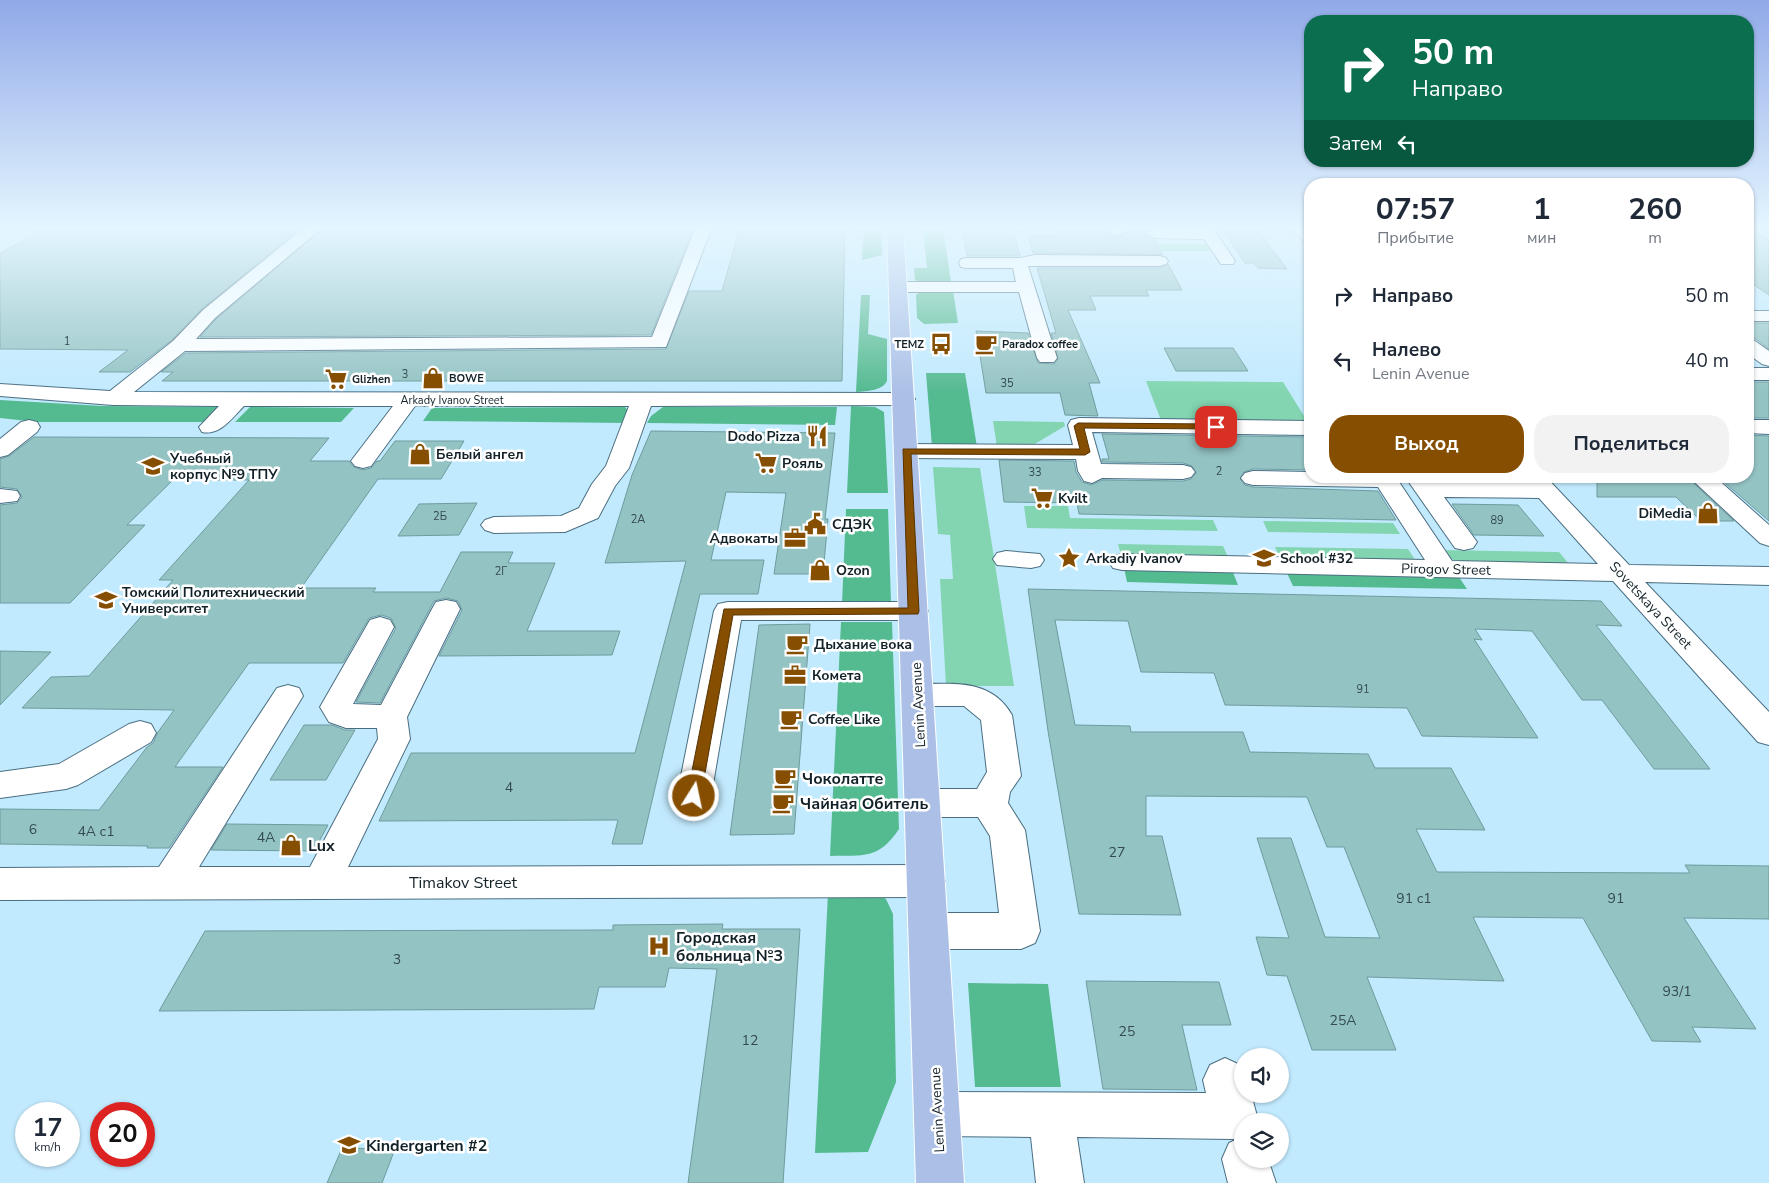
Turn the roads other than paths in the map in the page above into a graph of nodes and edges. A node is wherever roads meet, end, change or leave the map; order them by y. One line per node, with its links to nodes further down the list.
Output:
1 (248, 282): 9 (street)
2 (682, 282): 9 (street)
3 (899, 282): 5 (main road, Lenin Avenue)
4 (1026, 282): 6 (street)
5 (899, 287): 6 (street); 17 (main road, Lenin Avenue)
6 (1027, 287): 11 (street)
7 (1754, 316): 8 (street)
8 (1769, 316)
9 (180, 345): 16 (street)
10 (1754, 349): 12 (street)
11 (1047, 358)
12 (1769, 360)
13 (1754, 374): 14 (street)
14 (1769, 374)
15 (0, 390): 16 (street, Arkady Ivanov Street)
16 (113, 399): 18 (street, Arkady Ivanov Street)
17 (904, 399): 20 (street, Arkady Ivanov Street); 27 (main road, Lenin Avenue)
18 (238, 400): 19 (street, Arkady Ivanov Street); 21 (street)
19 (409, 400): 20 (street, Arkady Ivanov Street); 28 (street)
20 (642, 400): 37 (street)
21 (210, 427)
22 (1754, 427): 23 (street)
23 (1769, 427)
24 (28, 428): 26 (street)
25 (1304, 428): 29 (street)
26 (0, 450)
27 (906, 451): 29 (street); 45 (main road, Lenin Avenue)
28 (363, 461)
29 (1089, 466): 30 (street)
30 (1183, 472)
31 (1253, 478): 32 (street)
32 (1304, 478)
33 (1387, 483): 41 (street)
34 (1421, 483): 35 (street); 39 (street)
35 (1539, 483): 42 (street, Sovetskaya Street)
36 (1708, 483): 38 (street)
37 (494, 525)
38 (1769, 538)
39 (1464, 542)
40 (1122, 562): 41 (street, Pirogov Street)
41 (1444, 569): 42 (street, Pirogov Street)
42 (1622, 573): 43 (street, Pirogov Street); 51 (street, Sovetskaya Street)
43 (1769, 576)
44 (446, 609): 49 (street)
45 (914, 611): 47 (main road, Lenin Avenue); 53 (street)
46 (380, 627): 49 (street)
47 (917, 695): 54 (main road, Lenin Avenue); 55 (street)
48 (288, 696): 57 (street)
49 (391, 717): 58 (street)
50 (140, 733): 52 (street)
51 (1769, 733)
52 (0, 785)
53 (694, 796)
54 (922, 803): 55 (street); 56 (main road, Lenin Avenue)
55 (990, 803): 60 (street)
56 (926, 880): 58 (street, Timakov Street); 60 (main road, Lenin Avenue)
57 (169, 883): 58 (street, Timakov Street); 59 (street, Timakov Street)
58 (321, 883)
59 (0, 884)
60 (928, 931): 62 (main road, Lenin Avenue)
61 (1225, 1080): 63 (street)
62 (937, 1114): 63 (street); 65 (main road, Lenin Avenue)
63 (1051, 1115): 66 (street)
64 (1248, 1168): 67 (street)
65 (940, 1183)
66 (1060, 1183)
67 (1252, 1183)

